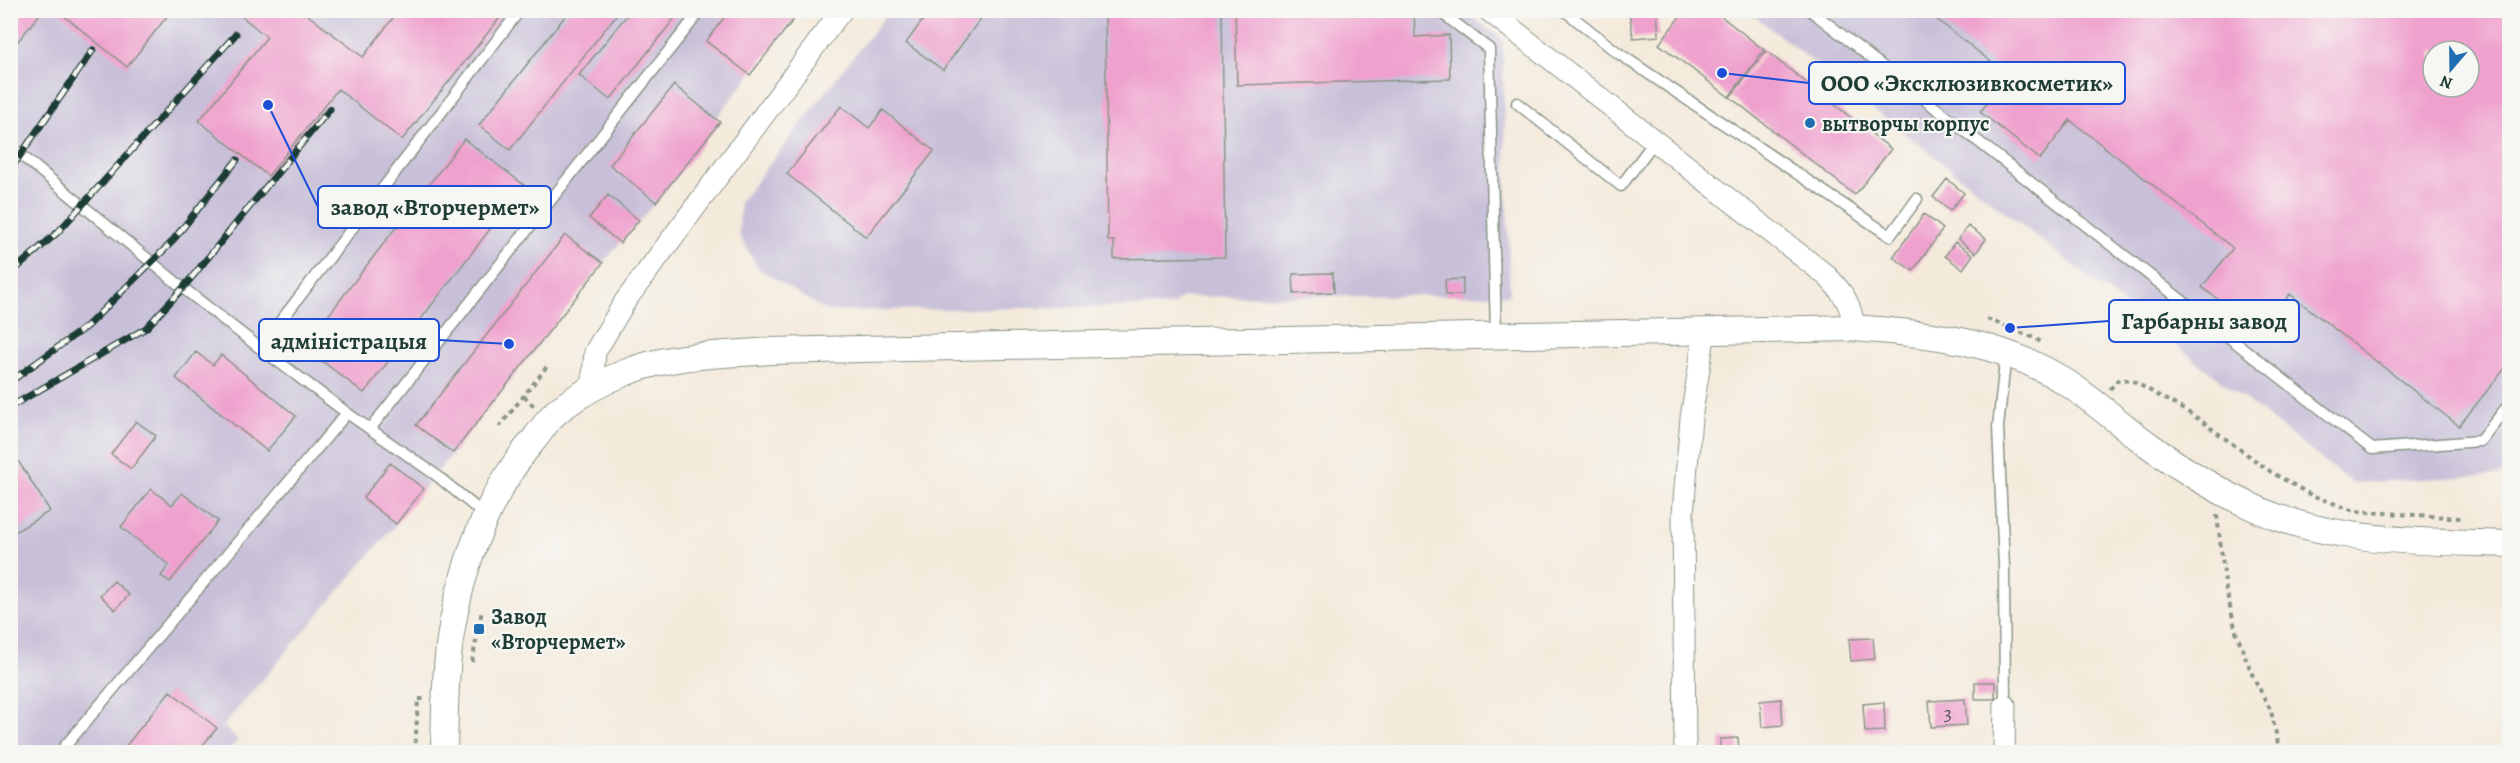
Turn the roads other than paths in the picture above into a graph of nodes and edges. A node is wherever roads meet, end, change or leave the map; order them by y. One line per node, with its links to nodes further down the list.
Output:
1 (520, 10): 15 (lane)
2 (701, 10): 20 (lane)
3 (842, 10): 17 (street)
4 (1438, 10): 14 (lane)
5 (1564, 10): 11 (lane)
6 (1810, 10): 18 (lane)
7 (1500, 14): 9 (street)
8 (1517, 103): 9 (lane)
9 (1654, 142): 12 (street)
10 (10, 146): 15 (lane)
11 (1917, 199)
12 (1854, 328): 13 (street); 16 (street)
13 (1705, 331): 14 (street); 26 (street)
14 (1496, 336): 17 (street)
15 (261, 348): 19 (lane)
16 (2006, 353): 22 (street); 23 (lane)
17 (596, 387): 21 (street)
18 (2510, 403)
19 (347, 413): 20 (lane); 24 (lane)
20 (370, 429): 21 (lane)
21 (485, 514): 25 (street)
22 (2510, 544)
23 (2004, 705): 27 (street)
24 (60, 753)
25 (444, 753)
26 (1685, 753)
27 (2004, 753)

